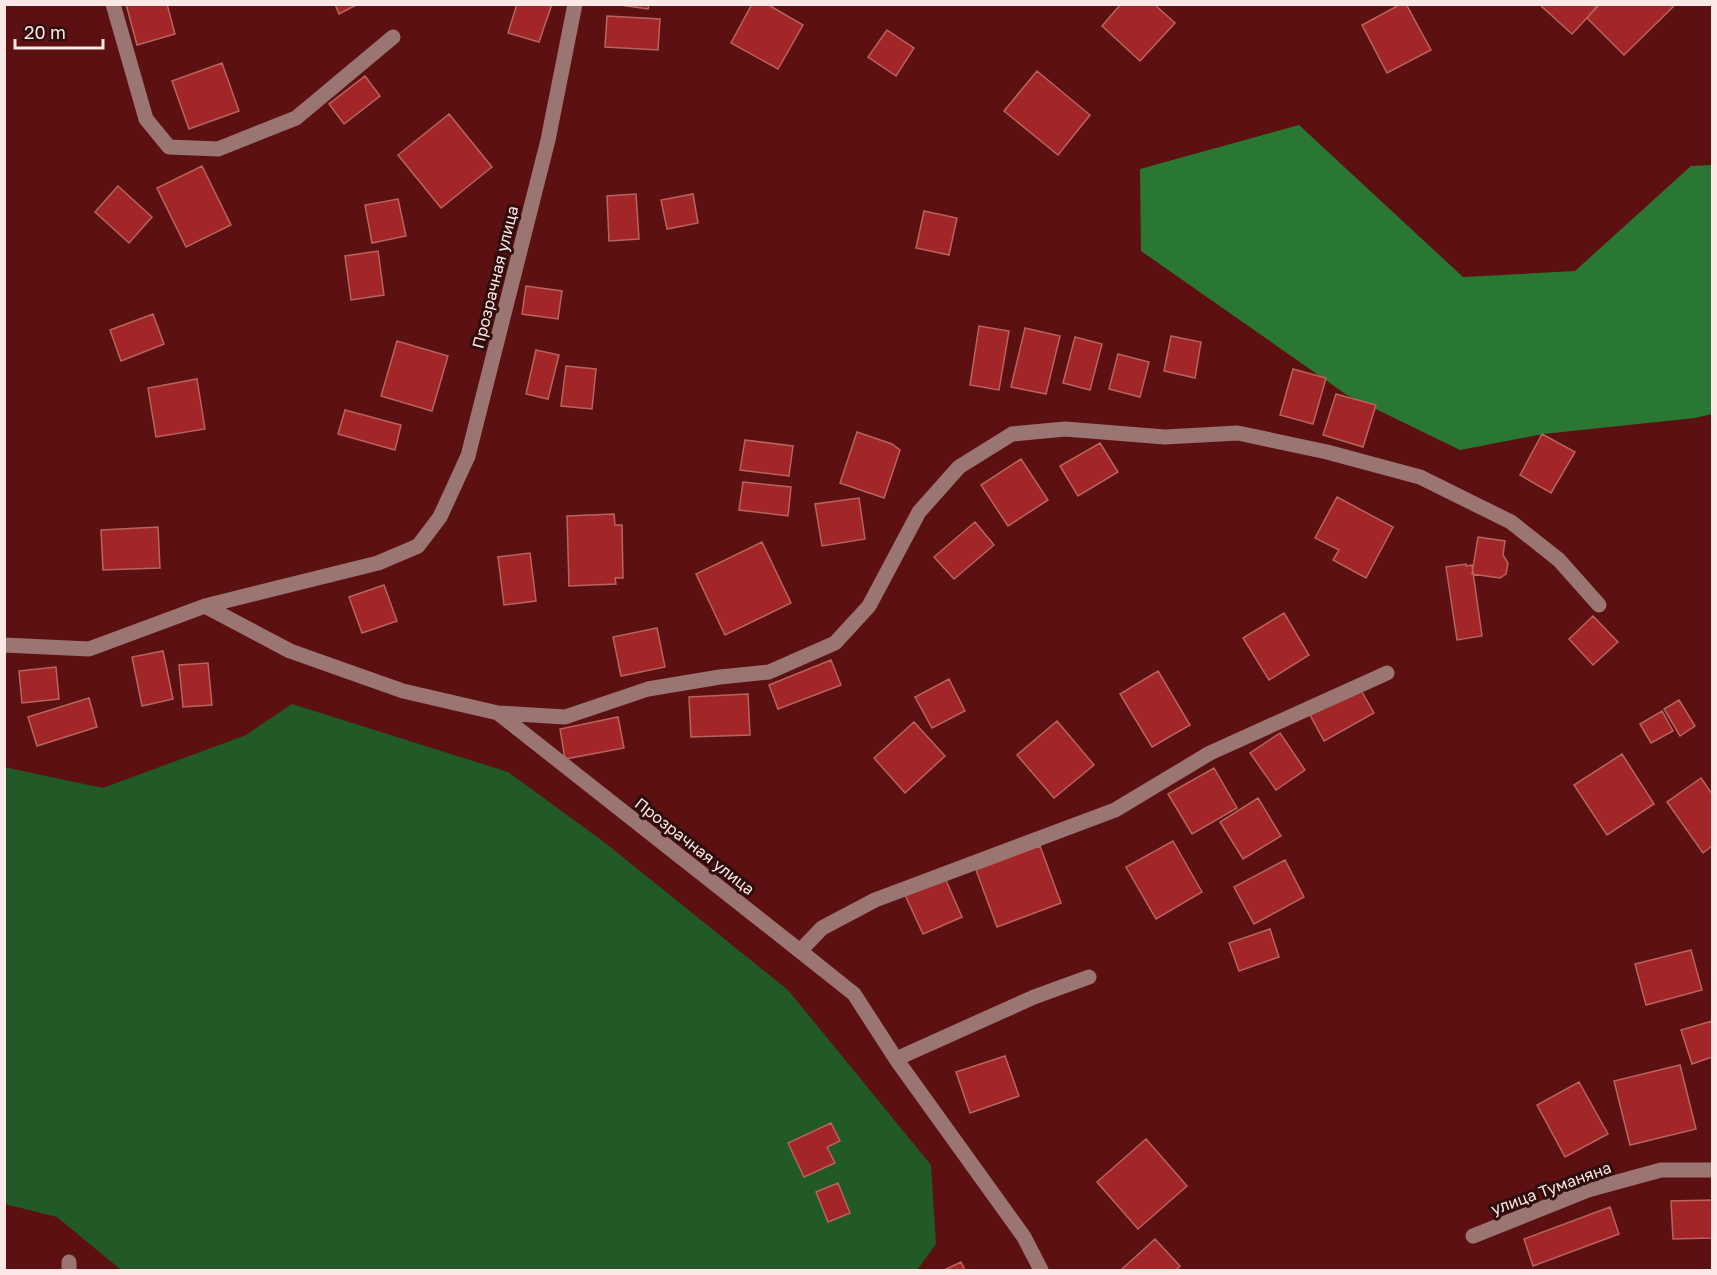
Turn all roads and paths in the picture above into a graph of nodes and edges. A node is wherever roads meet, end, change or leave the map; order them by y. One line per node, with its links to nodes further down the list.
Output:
1 (113, 4): 3 (street)
2 (575, 4): 5 (street, Прозрачная улица)
3 (393, 37)
4 (1599, 605): 8 (street)
5 (205, 606): 6 (street); 8 (street, Прозрачная улица)
6 (4, 645)
7 (1387, 673): 9 (street)
8 (498, 713): 9 (street, Прозрачная улица)
9 (800, 951): 11 (street, Прозрачная улица)
10 (1089, 977): 11 (street)
11 (896, 1059): 14 (street, Прозрачная улица)
12 (1713, 1170): 13 (street, улица Туманяна)
13 (1473, 1236)
14 (1041, 1270)

